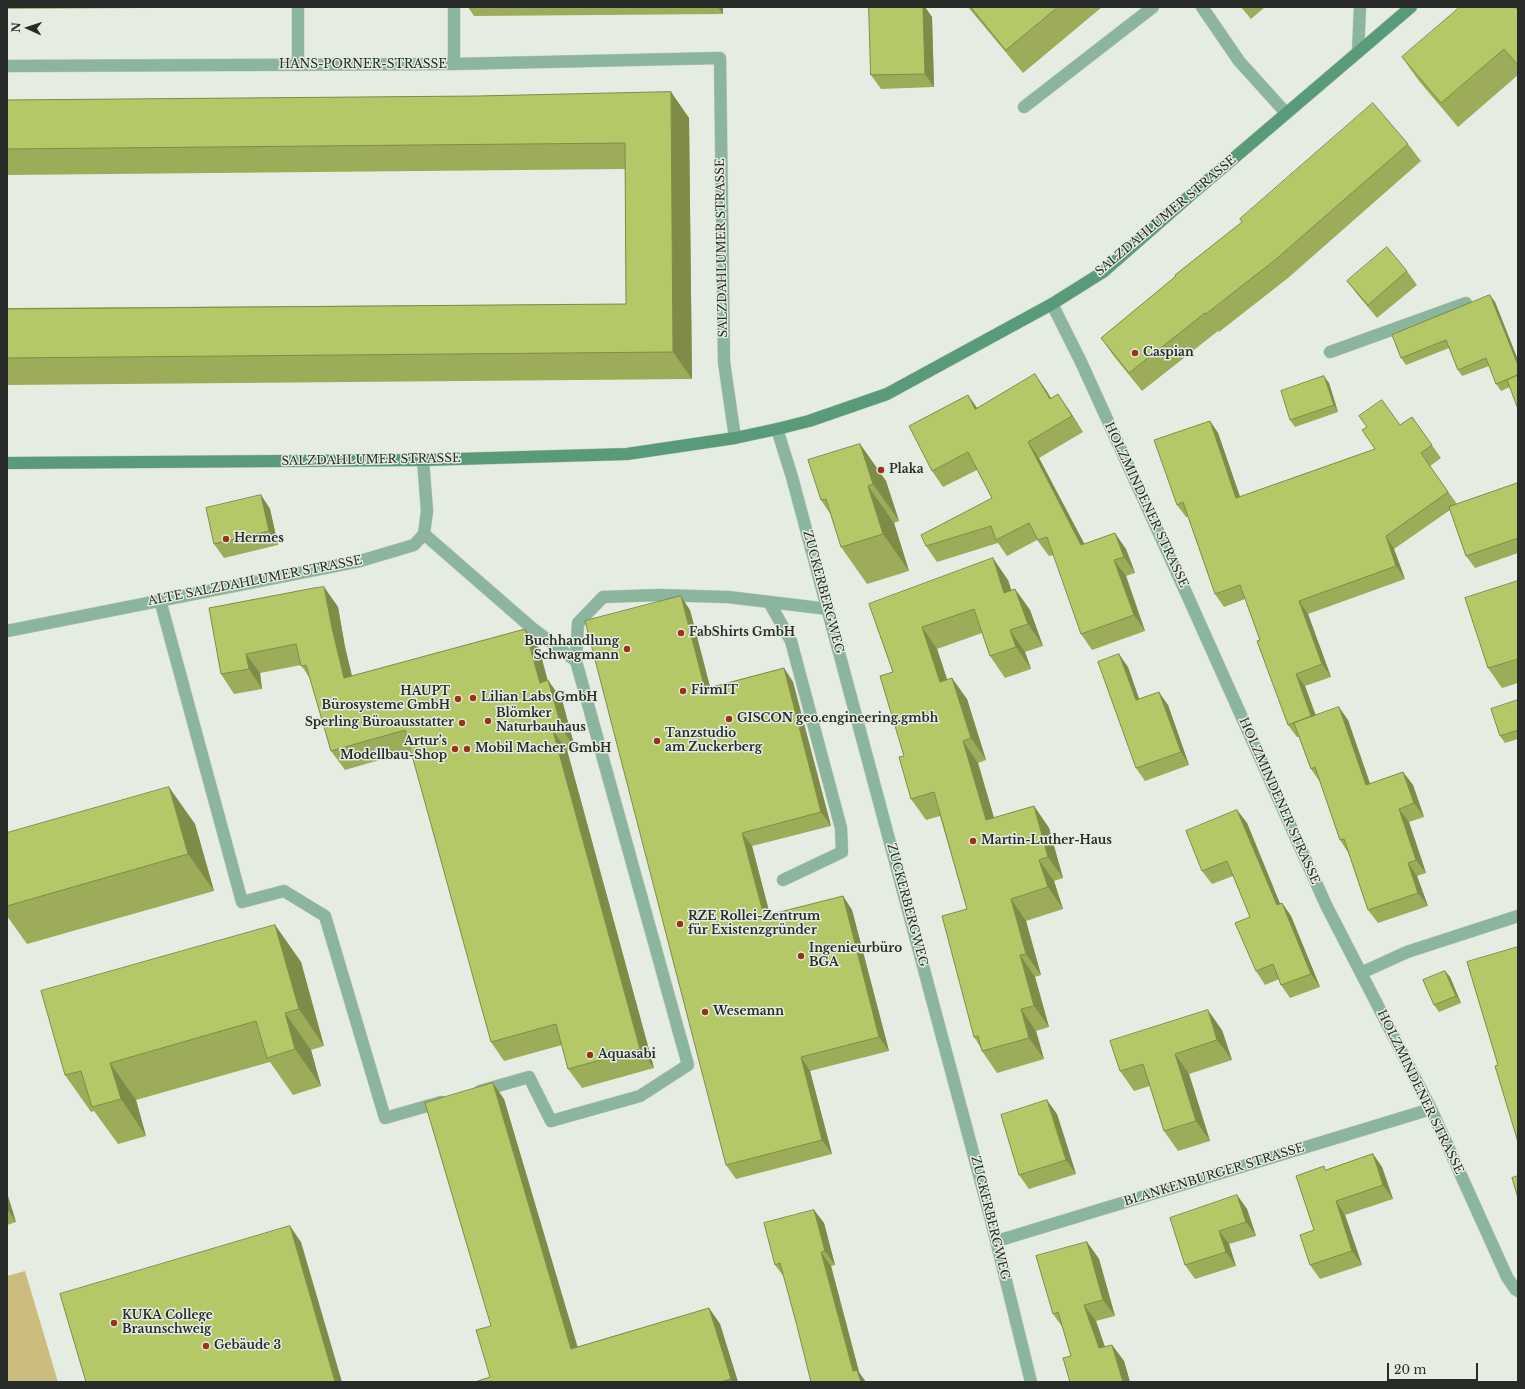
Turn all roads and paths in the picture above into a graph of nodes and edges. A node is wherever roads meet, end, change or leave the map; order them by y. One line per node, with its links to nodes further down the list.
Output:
1 (298, 7): 10 (street)
2 (454, 7): 9 (street)
3 (1153, 7): 12 (street)
4 (1202, 7): 13 (street)
5 (1360, 7): 7 (street)
6 (1411, 7): 7 (main road, SALZDAHLUMER STRASSE)
7 (1358, 52): 13 (main road, SALZDAHLUMER STRASSE)
8 (720, 58): 9 (street, HANS-PORNER-STRASSE); 18 (street, SALZDAHLUMER STRASSE)
9 (454, 64): 10 (street, HANS-PORNER-STRASSE)
10 (298, 65): 11 (street, HANS-PORNER-STRASSE)
11 (7, 66)
12 (1024, 107)
13 (1286, 114): 15 (main road, SALZDAHLUMER STRASSE)
14 (1466, 303): 16 (street)
15 (1052, 304): 17 (main road, SALZDAHLUMER STRASSE); 29 (street, HOLZMINDENER STRASSE)
16 (1330, 352)
17 (777, 430): 18 (main road, SALZDAHLUMER STRASSE); 24 (street, ZUCKERBERGWEG)
18 (735, 438): 19 (main road, SALZDAHLUMER STRASSE)
19 (423, 460): 20 (main road, SALZDAHLUMER STRASSE); 21 (street)
20 (7, 463)
21 (424, 534): 22 (street, ALTE SALZDAHLUMER STRASSE); 26 (street)
22 (160, 600): 25 (street, ALTE SALZDAHLUMER STRASSE); 31 (street)
23 (769, 602): 24 (street); 26 (street); 27 (street)
24 (828, 609): 33 (street, ZUCKERBERGWEG)
25 (7, 631)
26 (576, 661): 30 (street)
27 (783, 880)
28 (1518, 916): 29 (street)
29 (1362, 974): 32 (street, HOLZMINDENER STRASSE)
30 (468, 1094)
31 (452, 1099)
32 (1431, 1109): 33 (street, BLANKENBURGER STRASSE); 34 (street, HOLZMINDENER STRASSE)
33 (997, 1241): 35 (street, ZUCKERBERGWEG)
34 (1518, 1291)
35 (1031, 1382)

